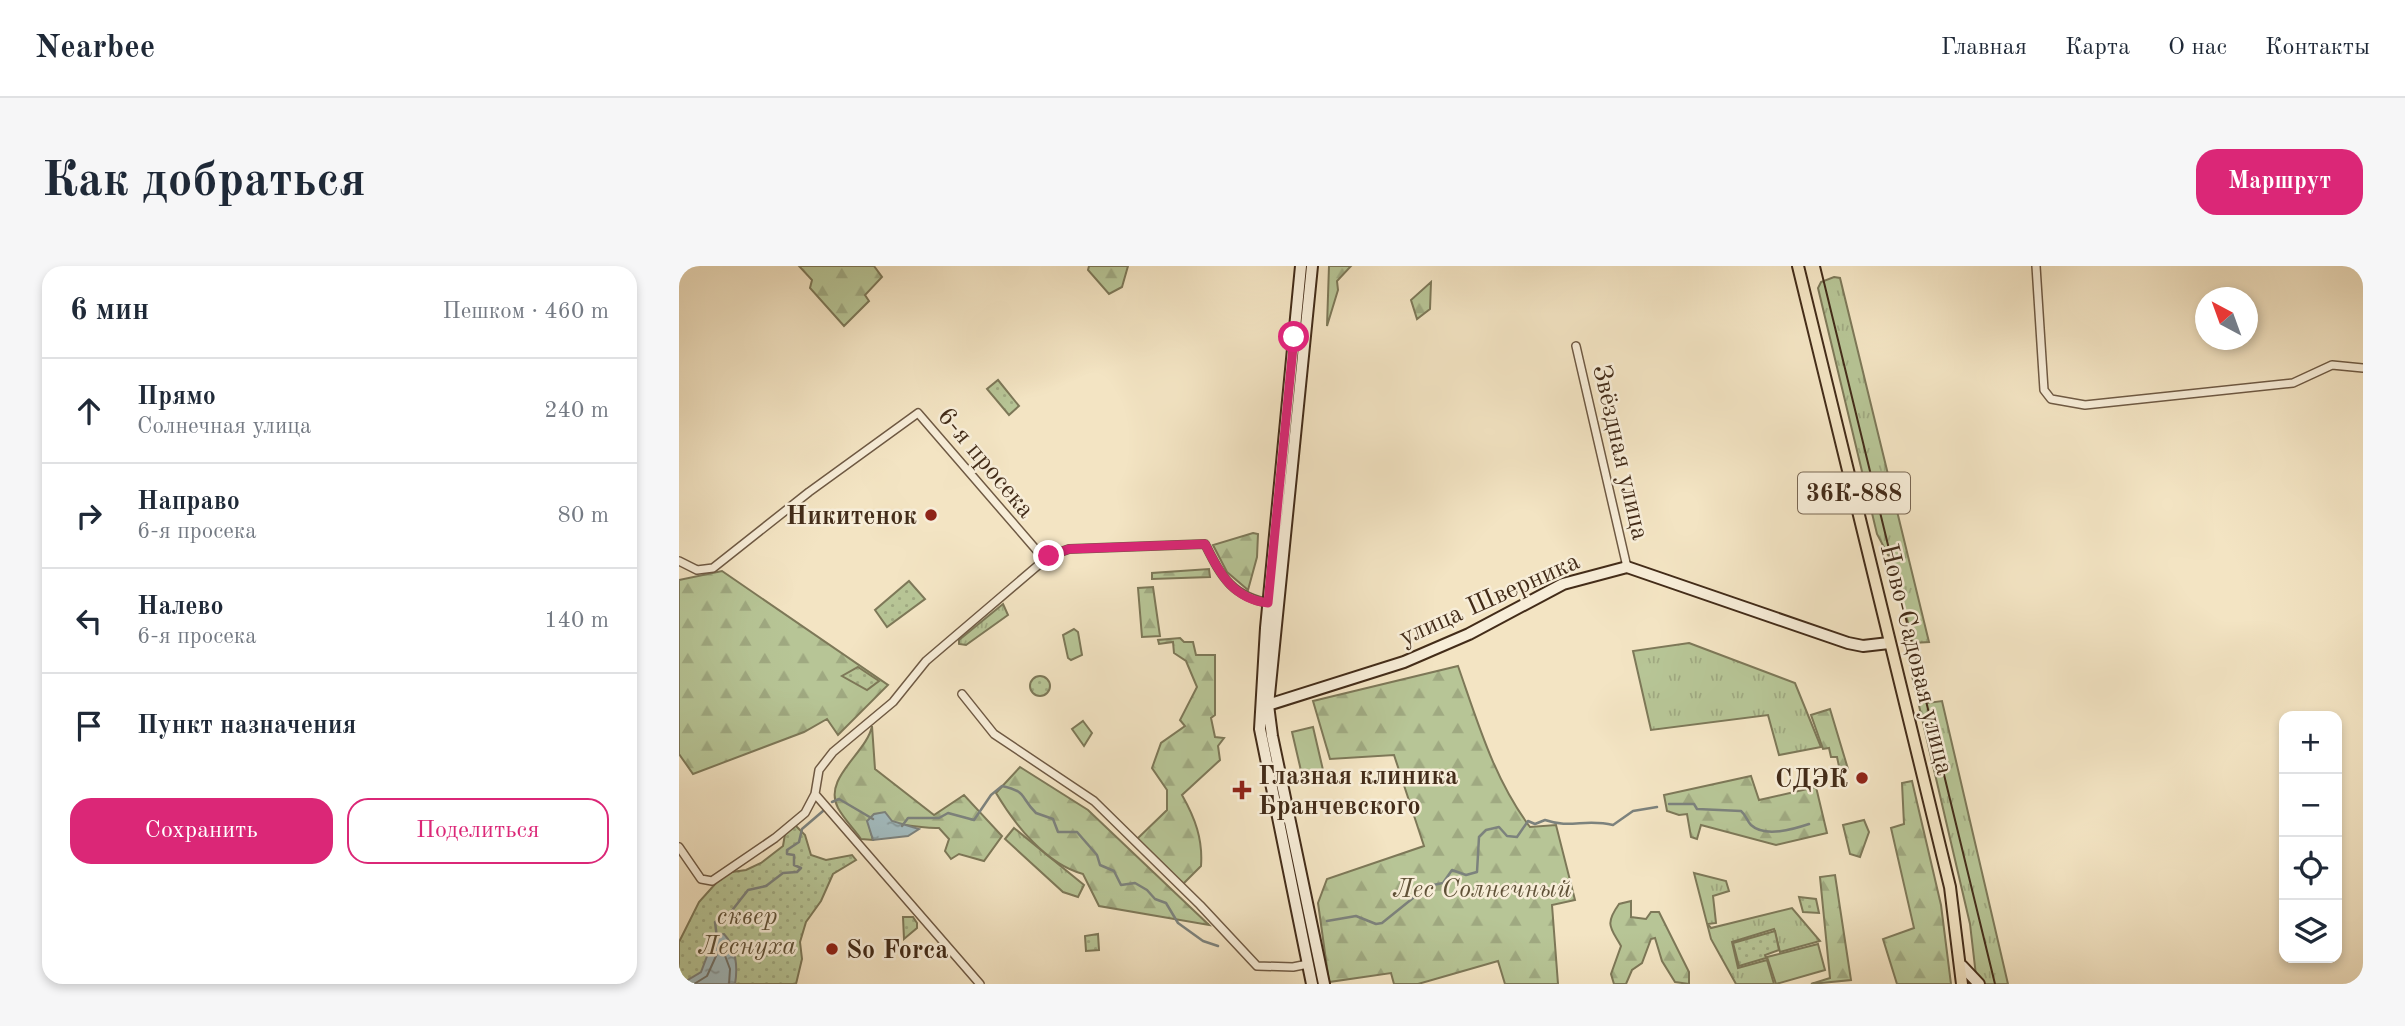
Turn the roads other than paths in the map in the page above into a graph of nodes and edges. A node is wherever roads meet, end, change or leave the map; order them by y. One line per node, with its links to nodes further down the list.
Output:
1 (1301, 266): 10 (main road)
2 (1312, 266): 11 (main road)
3 (1798, 266): 12 (main road, Ново-Садовая улица / 36К-888)
4 (2036, 266): 6 (street)
5 (1576, 346): 9 (street, Звёздная улица)
6 (2363, 368)
7 (1049, 556): 8 (street, 6-я просека); 10 (street); 15 (street)
8 (679, 561)
9 (1627, 568): 12 (main road); 14 (main road, улица Шверника)
10 (1268, 603): 11 (street); 17 (main road)
11 (1280, 605): 14 (main road)
12 (1889, 643): 18 (main road, Ново-Садовая улица / 36К-888)
13 (961, 694): 17 (street)
14 (1268, 705): 21 (main road)
15 (815, 794): 16 (street); 19 (street)
16 (679, 847)
17 (1308, 964): 20 (main road)
18 (1962, 966): 22 (main road, Ново-Садовая улица / 36К-888); 23 (main road)
19 (980, 984)
20 (1312, 984)
21 (1324, 984)
22 (1962, 984)
23 (1979, 984)

